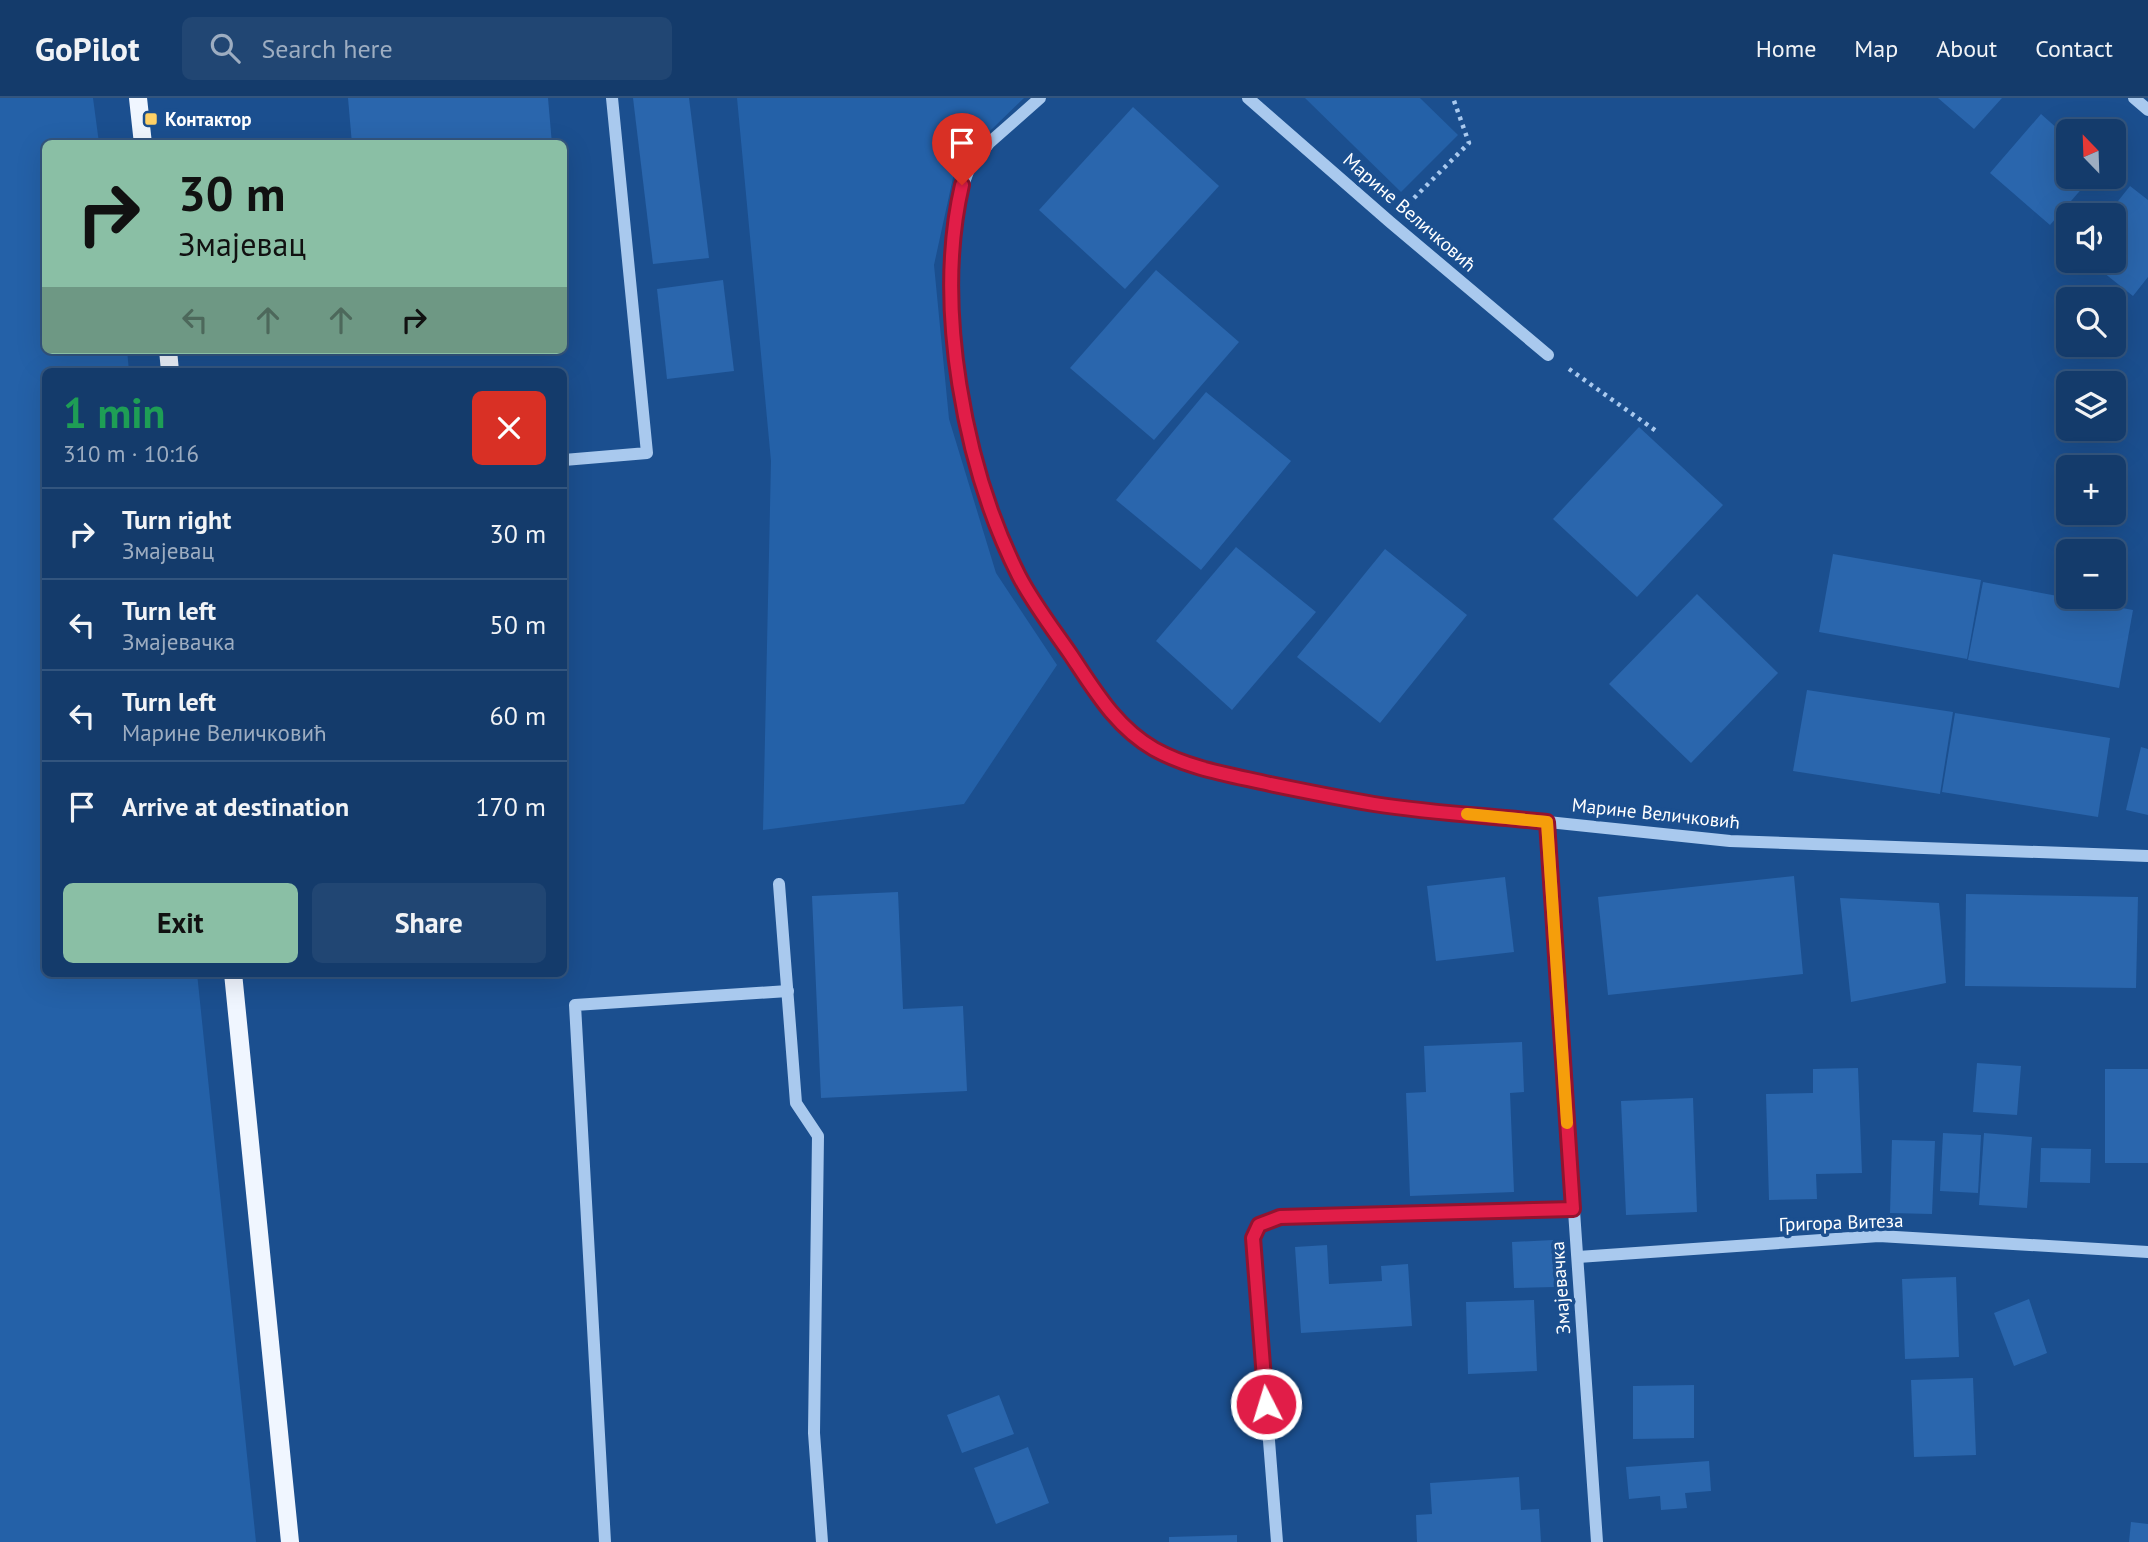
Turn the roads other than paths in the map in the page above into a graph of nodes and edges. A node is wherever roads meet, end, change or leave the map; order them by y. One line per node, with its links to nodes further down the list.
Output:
1 (138, 98): 7 (main road)
2 (612, 98): 9 (street)
3 (1040, 98): 10 (street, Марине Величковић)
4 (1248, 98): 8 (street, Марине Величковић)
5 (2134, 98): 6 (street)
6 (2148, 110)
7 (143, 140)
8 (1548, 355)
9 (567, 460)
10 (1547, 822): 11 (street, Марине Величковић); 15 (street, Змајевачка)
11 (2148, 856)
12 (779, 884): 14 (street)
13 (233, 977): 18 (main road)
14 (788, 991): 19 (street); 20 (street)
15 (1573, 1209): 17 (street, Змајевачка); 21 (street)
16 (2148, 1252): 17 (street, Григора Витеза)
17 (1578, 1257): 22 (street, Змајевачка)
18 (290, 1542)
19 (605, 1542)
20 (822, 1542)
21 (1277, 1542)
22 (1597, 1542)

